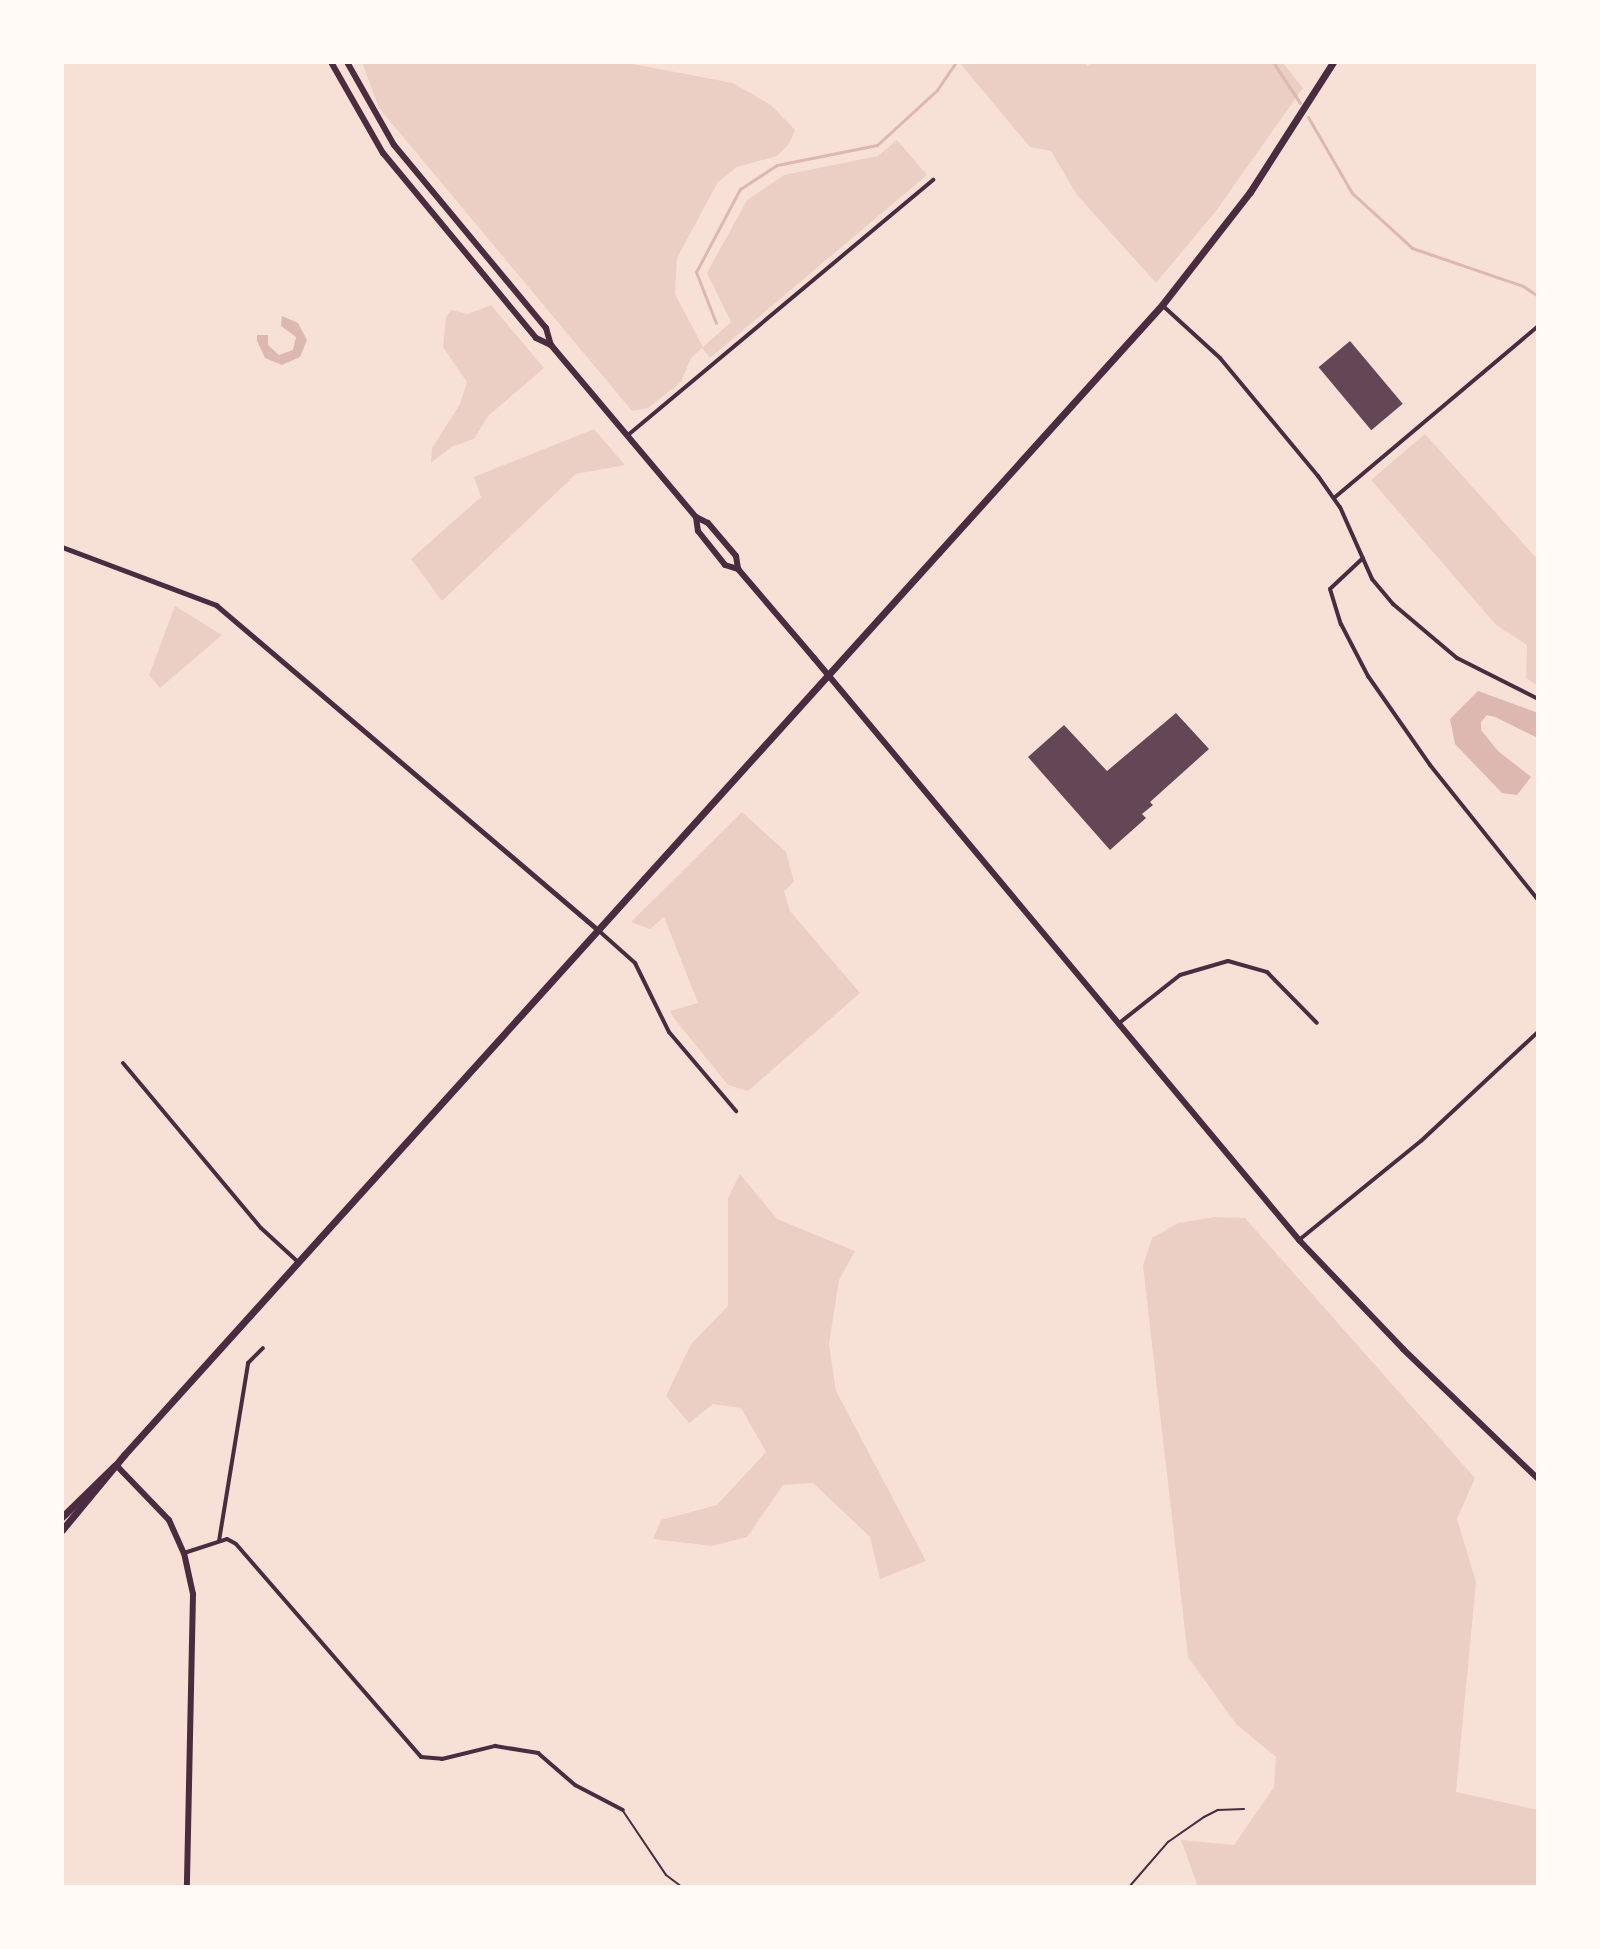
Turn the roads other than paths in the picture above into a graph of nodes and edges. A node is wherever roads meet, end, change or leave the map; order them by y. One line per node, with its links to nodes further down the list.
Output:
1 (331, 62): 7 (main road)
2 (347, 62): 7 (main road)
3 (1333, 62): 5 (highway)
4 (933, 180): 8 (street)
5 (1162, 305): 9 (street); 14 (highway)
6 (1538, 326): 9 (street)
7 (551, 345): 8 (main road)
8 (627, 436): 10 (main road)
9 (1334, 498): 12 (street)
10 (696, 517): 13 (main road); 13 (main road)
11 (62, 547): 17 (street)
12 (1363, 558): 15 (street); 16 (street)
13 (738, 569): 14 (main road)
14 (828, 675): 17 (highway); 19 (main road)
15 (1538, 699)
16 (1538, 900)
17 (598, 930): 22 (street); 24 (highway)
18 (1317, 1023): 19 (street)
19 (1118, 1024): 23 (main road)
20 (1538, 1032): 23 (street)
21 (123, 1063): 24 (street)
22 (736, 1111)
23 (1299, 1240): 27 (main road)
24 (298, 1262): 26 (highway)
25 (263, 1348): 30 (street)
26 (116, 1465): 28 (highway); 29 (highway); 31 (main road)
27 (1538, 1479)
28 (62, 1517)
29 (62, 1530)
30 (219, 1541): 31 (street); 33 (street)
31 (184, 1553): 34 (main road)
32 (1244, 1809): 36 (lane)
33 (623, 1810): 35 (lane)
34 (187, 1887)
35 (682, 1887)
36 (1129, 1887)

